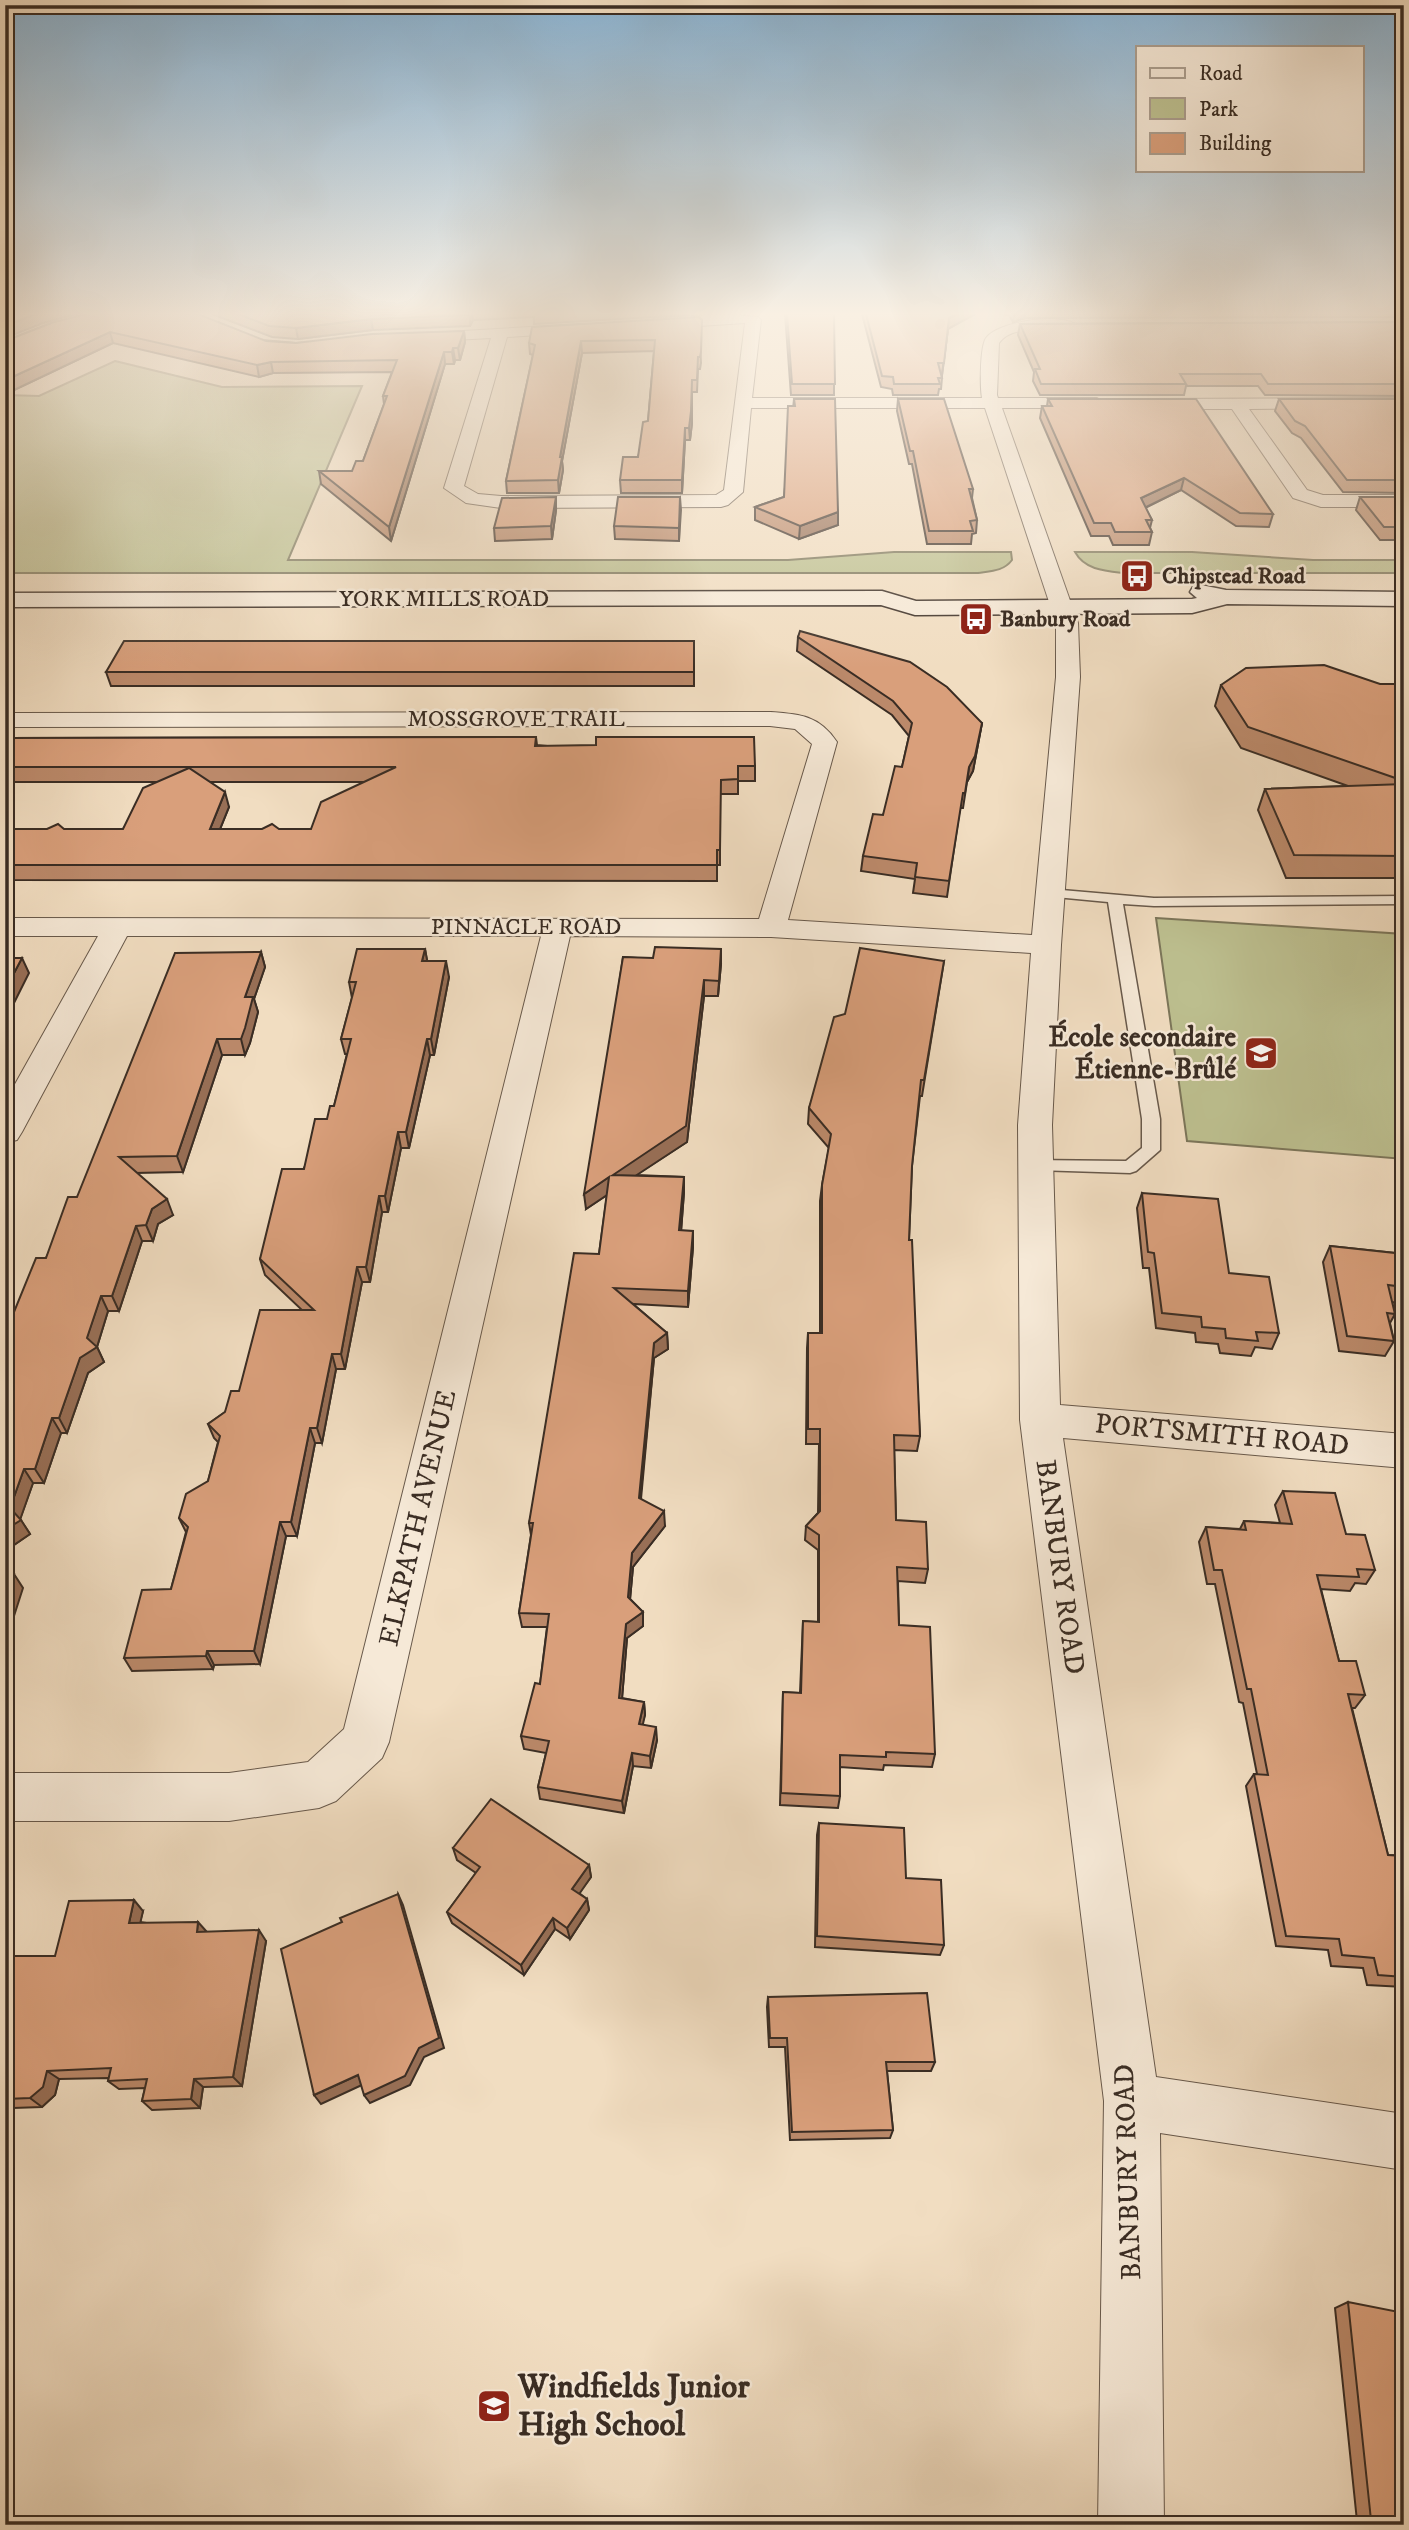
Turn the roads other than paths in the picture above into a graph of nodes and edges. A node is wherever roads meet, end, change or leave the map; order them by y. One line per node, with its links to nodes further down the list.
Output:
1 (470, 432): 2 (street)
2 (741, 432)
3 (1002, 432): 6 (street)
4 (1257, 432): 5 (street)
5 (1404, 501)
6 (1059, 597): 7 (main road, YORK MILLS ROAD); 8 (main road, YORK MILLS ROAD); 10 (street, BANBURY ROAD)
7 (1404, 598)
8 (5, 600)
9 (5, 720): 16 (street, MOSSGROVE TRAIL)
10 (1050, 893): 11 (lane); 17 (street, BANBURY ROAD)
11 (1115, 899): 12 (lane); 19 (lane)
12 (1404, 900)
13 (117, 926): 14 (street, PINNACLE ROAD); 15 (street, PINNACLE ROAD); 18 (street)
14 (5, 927)
15 (558, 927): 16 (street, PINNACLE ROAD); 22 (street, ELKPATH AVENUE)
16 (771, 928): 17 (street, PINNACLE ROAD)
17 (1046, 945): 19 (street, BANBURY ROAD)
18 (5, 1132)
19 (1036, 1164): 20 (street, BANBURY ROAD)
20 (1040, 1420): 21 (street, PORTSMITH ROAD); 23 (street, BANBURY ROAD)
21 (1404, 1451)
22 (5, 1797)
23 (1132, 2101): 24 (street); 25 (street, BANBURY ROAD)
24 (1404, 2142)
25 (1131, 2525)

